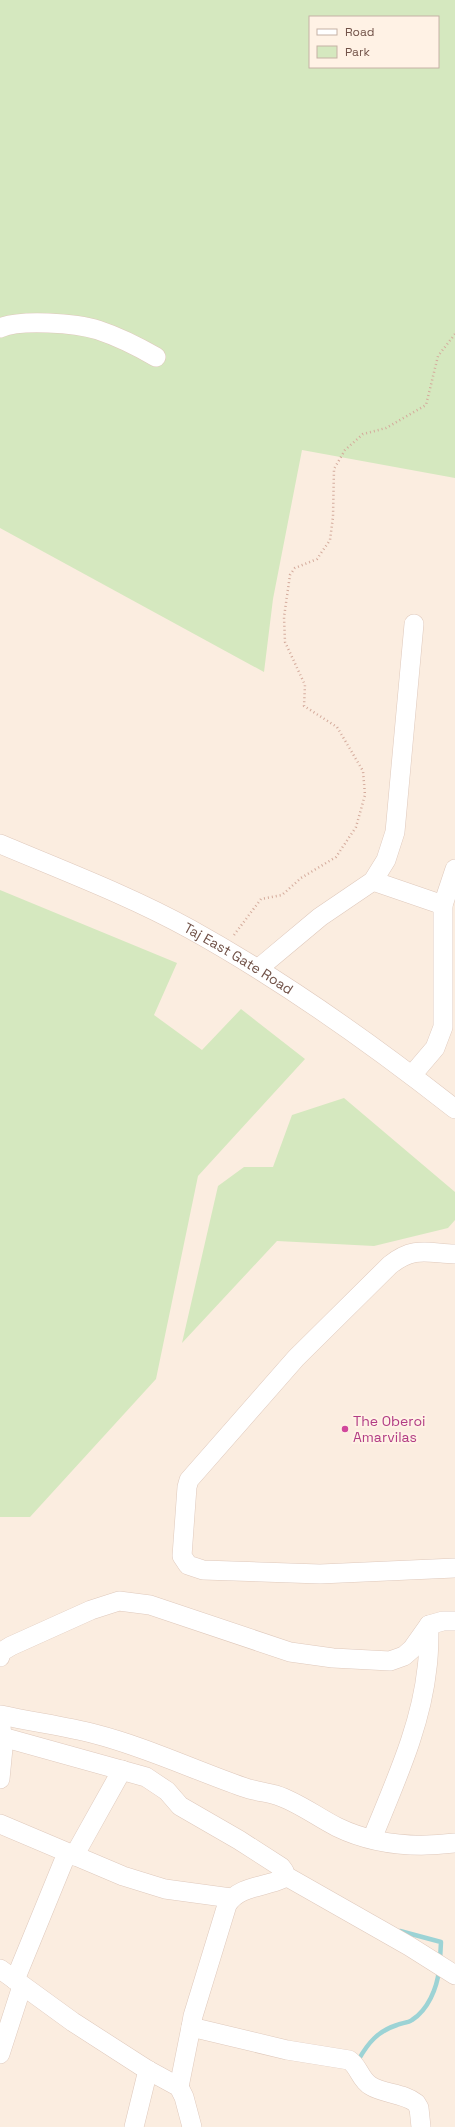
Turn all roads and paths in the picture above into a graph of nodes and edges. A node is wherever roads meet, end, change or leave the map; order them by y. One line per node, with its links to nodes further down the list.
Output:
1 (0, 328): 3 (street)
2 (455, 334): 9 (path)
3 (156, 357)
4 (414, 624): 7 (street)
5 (0, 844): 9 (street, Taj East Gate Road)
6 (455, 869): 8 (street)
7 (373, 881): 8 (street); 10 (street)
8 (443, 905): 11 (street)
9 (224, 948): 10 (street, Taj East Gate Road)
10 (259, 968): 11 (street, Taj East Gate Road)
11 (412, 1075): 12 (street, Taj East Gate Road)
12 (455, 1109)
13 (455, 1254): 14 (street)
14 (455, 1568)
15 (455, 1621): 16 (street)
16 (429, 1625): 17 (street); 23 (street)
17 (0, 1653)
18 (0, 1710): 19 (street); 23 (street)
19 (2, 1737): 20 (street); 21 (street)
20 (122, 1770): 25 (street); 26 (street)
21 (0, 1778)
22 (0, 1824): 25 (street)
23 (372, 1839): 24 (street)
24 (455, 1843)
25 (70, 1855): 27 (street); 29 (street)
26 (284, 1876): 27 (street); 28 (street)
27 (231, 1898): 30 (street)
28 (454, 1971)
29 (12, 1979): 31 (street); 32 (street)
30 (191, 2027): 33 (street); 36 (street)
31 (0, 2054)
32 (148, 2070): 33 (street); 34 (street)
33 (179, 2087): 35 (street)
34 (134, 2127)
35 (192, 2127)
36 (421, 2127)

